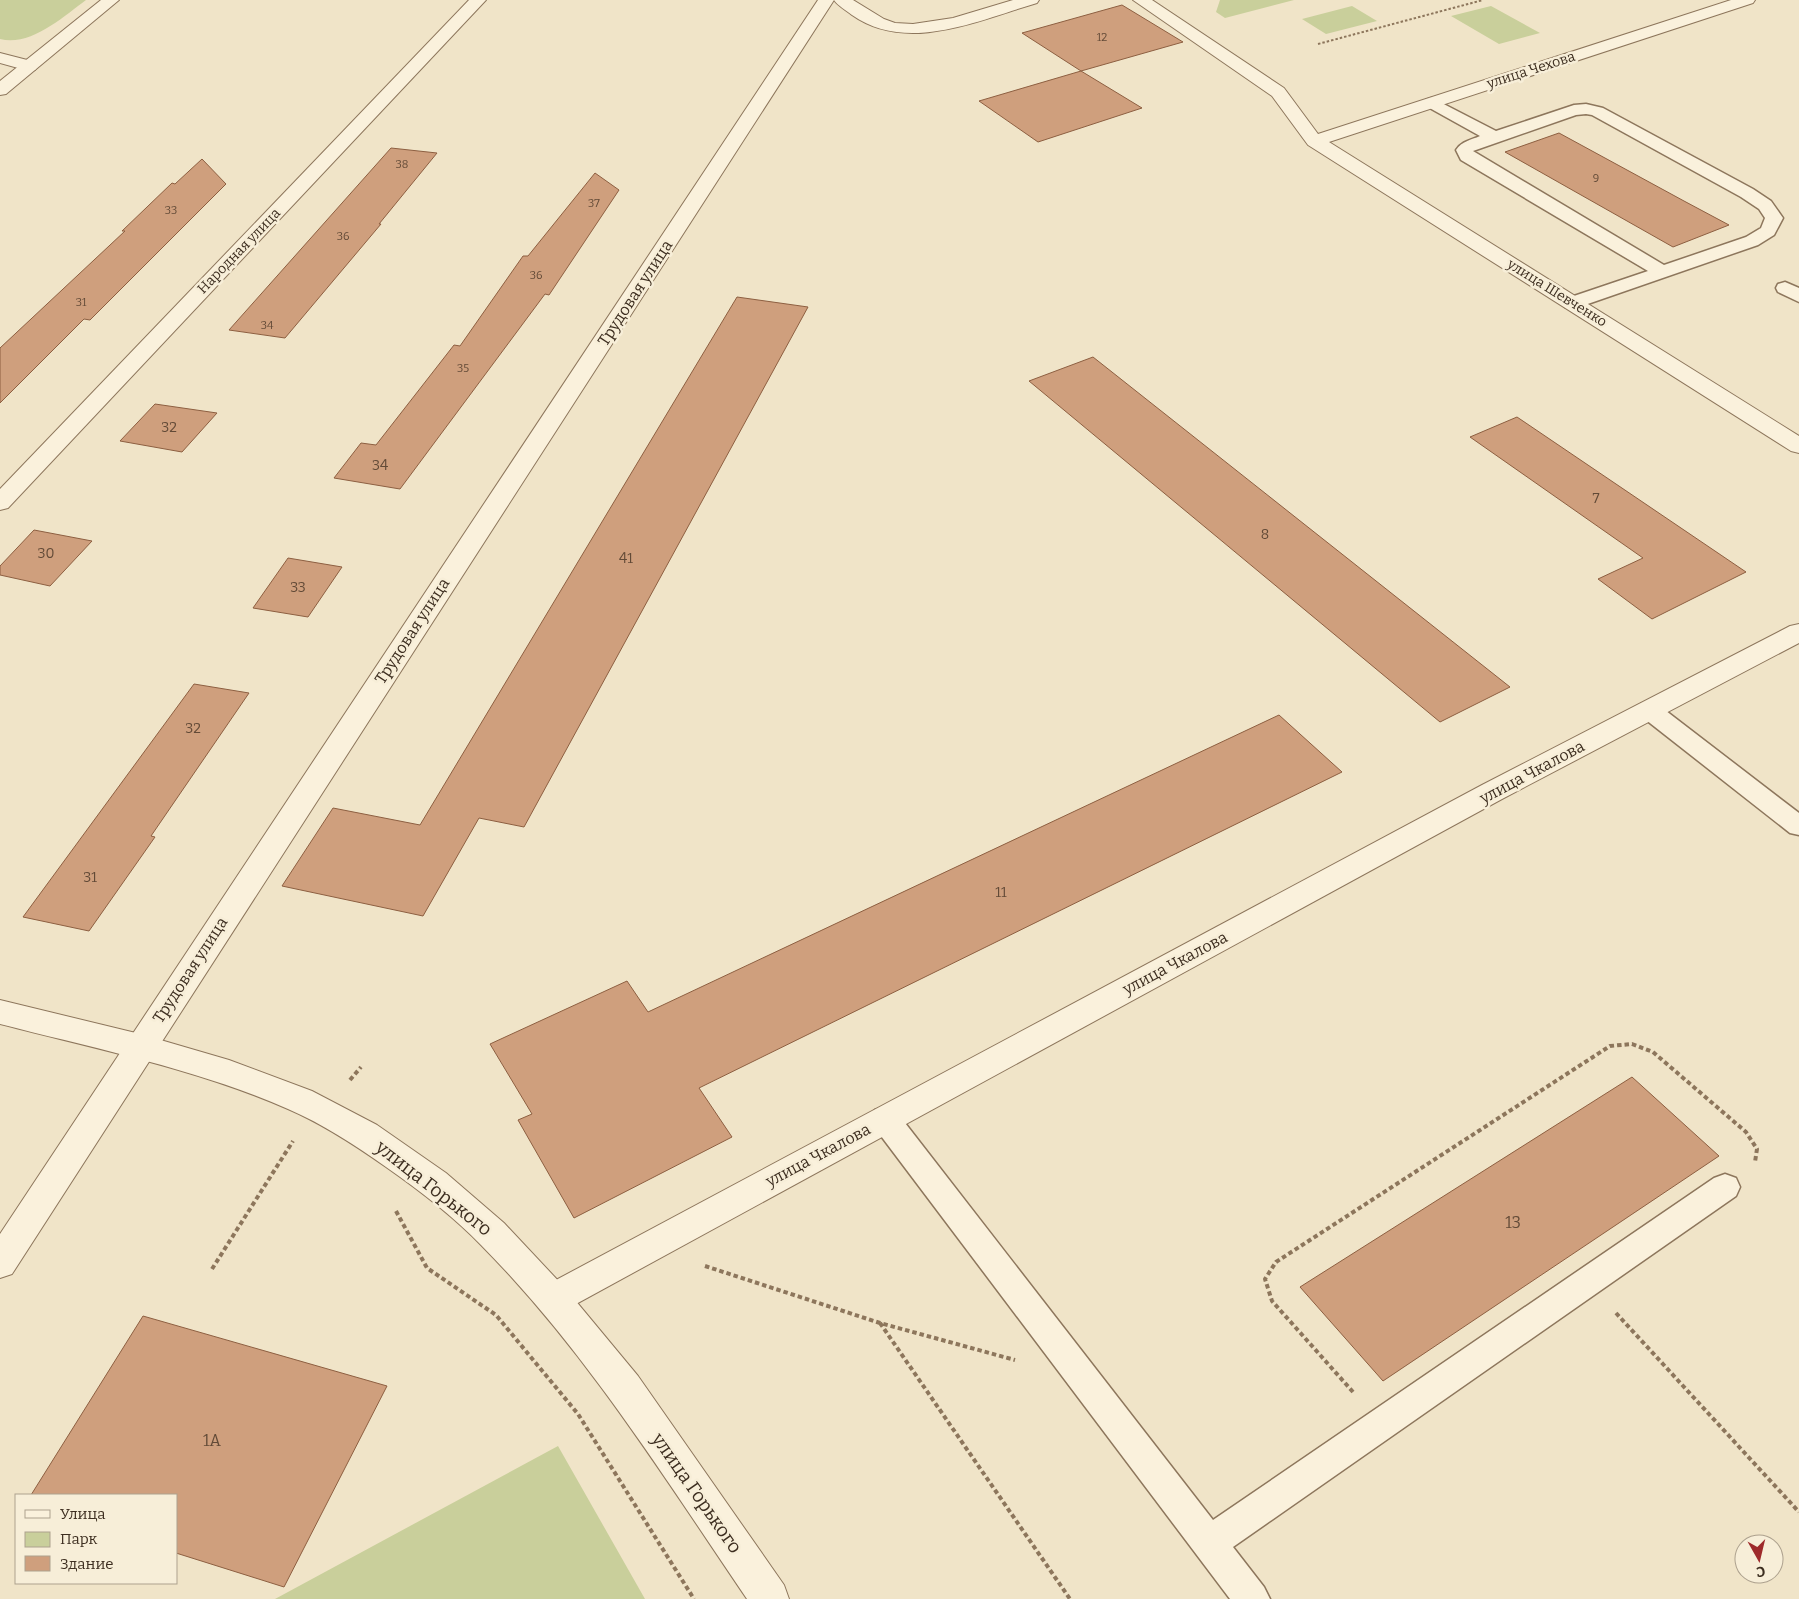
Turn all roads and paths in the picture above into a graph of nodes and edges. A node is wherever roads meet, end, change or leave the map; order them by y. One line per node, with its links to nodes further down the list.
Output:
1 (111, 0): 11 (street)
2 (478, 0): 19 (street, Народная улица)
3 (826, 0): 24 (street, Трудовая улица)
4 (842, 0): 5 (street)
5 (1031, 0)
6 (1141, 0): 15 (street)
7 (1482, 0): 9 (path)
8 (1747, 0): 13 (street, улица Чехова)
9 (1318, 44)
10 (0, 58): 11 (street)
11 (29, 66): 12 (street)
12 (0, 90)
13 (1432, 103): 14 (lane); 15 (street, улица Чехова)
14 (1494, 137): 16 (lane); 16 (lane)
15 (1314, 141): 17 (street, улица Шевченко)
16 (1663, 272): 17 (lane)
17 (1572, 303): 18 (street, улица Шевченко)
18 (1799, 446)
19 (0, 503)
20 (1799, 632): 21 (street, улица Чкалова)
21 (1649, 710): 22 (lane); 25 (street, улица Чкалова)
22 (1799, 826)
23 (0, 1012): 24 (street, улица Горького)
24 (140, 1048): 32 (street, Трудовая улица); 35 (street, улица Горького)
25 (884, 1119): 31 (street, улица Чкалова); 40 (lane)
26 (284, 1137): 27 (path)
27 (292, 1142): 28 (path); 33 (path)
28 (299, 1145)
29 (1725, 1187): 34 (lane); 38 (path)
30 (396, 1209): 41 (path)
31 (649, 1247): 35 (street, улица Чкалова); 36 (path)
32 (0, 1263)
33 (212, 1269)
34 (1587, 1281): 38 (lane); 39 (path)
35 (553, 1299): 42 (street, улица Горького)
36 (880, 1322): 37 (path); 43 (path)
37 (1018, 1361)
38 (1381, 1424): 40 (lane)
39 (1799, 1512)
40 (1209, 1543): 44 (lane)
41 (694, 1599)
42 (770, 1599)
43 (1070, 1599)
44 (1252, 1599)

